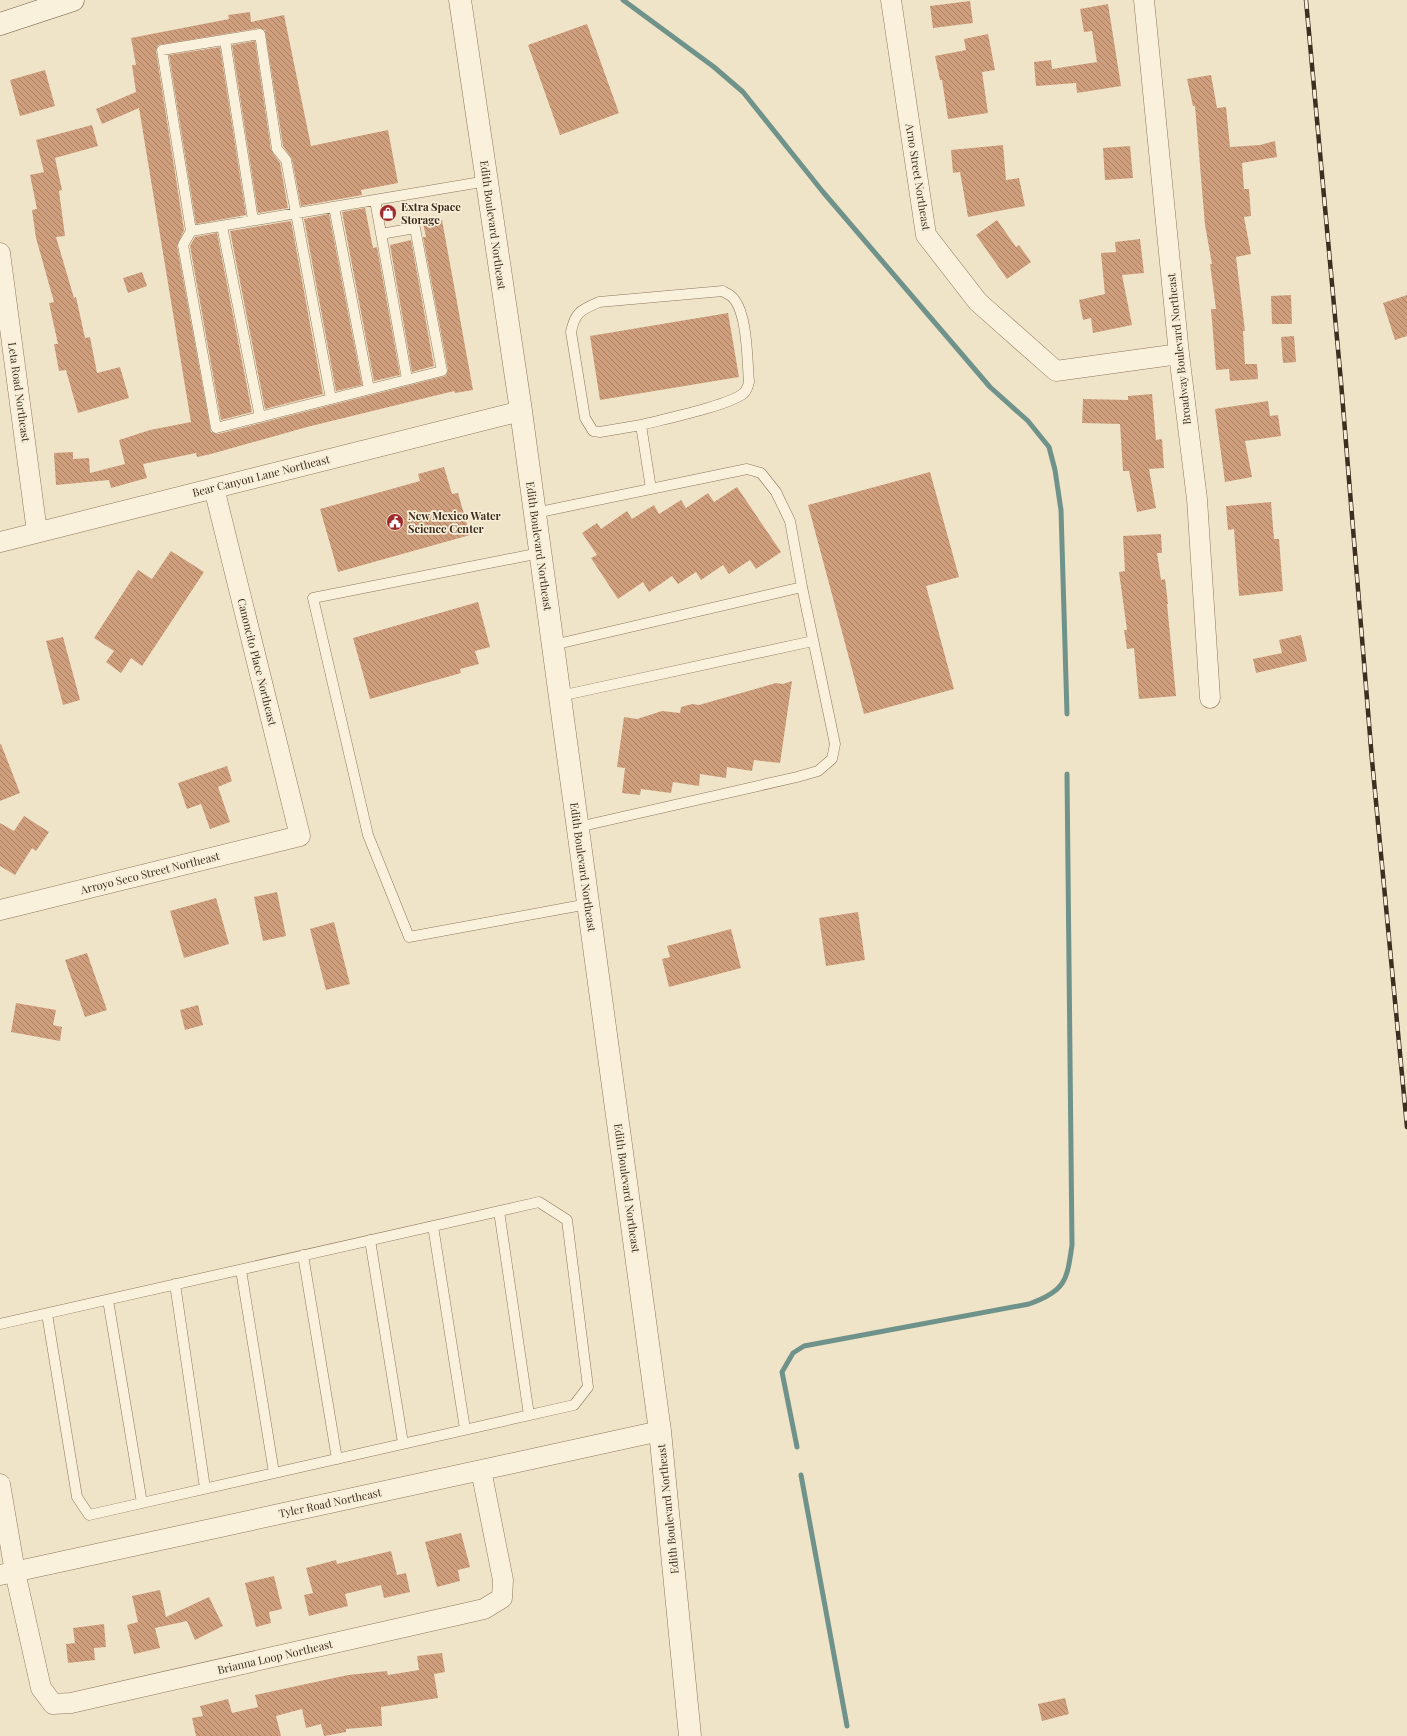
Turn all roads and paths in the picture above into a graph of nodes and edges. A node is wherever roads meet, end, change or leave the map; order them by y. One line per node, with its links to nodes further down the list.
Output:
1 (73, 0): 5 (street)
2 (460, 0): 7 (street, Edith Boulevard Northeast)
3 (891, 0): 16 (street, Arno Street Northeast)
4 (1144, 0): 16 (street, Broadway Boulevard Northeast)
5 (0, 24)
6 (225, 40): 10 (lane); 11 (lane); 13 (lane)
7 (487, 181): 8 (lane); 20 (street, Edith Boulevard Northeast)
8 (375, 200): 9 (lane); 14 (lane)
9 (334, 207): 10 (lane); 18 (lane)
10 (295, 213): 11 (lane); 19 (lane)
11 (254, 220): 12 (lane)
12 (222, 226): 13 (lane); 21 (lane)
13 (192, 231): 21 (lane)
14 (381, 234): 17 (lane); 17 (lane)
15 (0, 253): 26 (street, Leta Road Northeast)
16 (1179, 354): 33 (street, Broadway Boulevard Northeast)
17 (407, 379): 18 (lane)
18 (369, 389): 19 (lane)
19 (331, 399): 21 (lane)
20 (521, 411): 23 (street, Bear Canyon Lane Northeast); 25 (street, Edith Boulevard Northeast)
21 (260, 417)
22 (641, 425): 22 (lane); 24 (lane)
23 (214, 488): 26 (street, Bear Canyon Lane Northeast); 35 (street, Canoncito Place Northeast)
24 (651, 489): 25 (lane); 29 (lane)
25 (535, 513): 28 (street, Edith Boulevard Northeast)
26 (37, 532): 27 (street, Bear Canyon Lane Northeast)
27 (0, 542)
28 (540, 553): 31 (street, Edith Boulevard Northeast); 36 (lane)
29 (802, 587): 30 (lane); 31 (lane)
30 (813, 641): 32 (lane); 34 (lane)
31 (553, 645): 32 (street, Edith Boulevard Northeast)
32 (560, 696): 34 (street, Edith Boulevard Northeast)
33 (1210, 698)
34 (578, 827): 36 (street, Edith Boulevard Northeast)
35 (300, 836): 37 (street, Arroyo Seco Street Northeast)
36 (588, 904): 49 (street, Edith Boulevard Northeast)
37 (0, 910)
38 (499, 1211): 39 (lane); 47 (lane); 47 (lane)
39 (433, 1226): 40 (lane); 48 (lane)
40 (370, 1240): 41 (lane); 50 (lane)
41 (303, 1255): 42 (lane); 51 (lane)
42 (241, 1270): 43 (lane); 53 (lane)
43 (175, 1284): 44 (lane); 55 (lane)
44 (108, 1300): 45 (lane); 56 (lane)
45 (47, 1314): 46 (lane); 56 (lane)
46 (0, 1324)
47 (530, 1415): 48 (lane)
48 (465, 1429): 50 (lane)
49 (660, 1431): 52 (street, Tyler Road Northeast); 58 (street, Edith Boulevard Northeast)
50 (403, 1443): 51 (lane)
51 (337, 1459): 53 (lane)
52 (481, 1470): 57 (street, Tyler Road Northeast); 57 (street, Brianna Loop Northeast)
53 (274, 1473): 55 (lane)
54 (0, 1484): 57 (street)
55 (205, 1488): 56 (lane)
56 (142, 1503)
57 (8, 1573)
58 (690, 1736)

